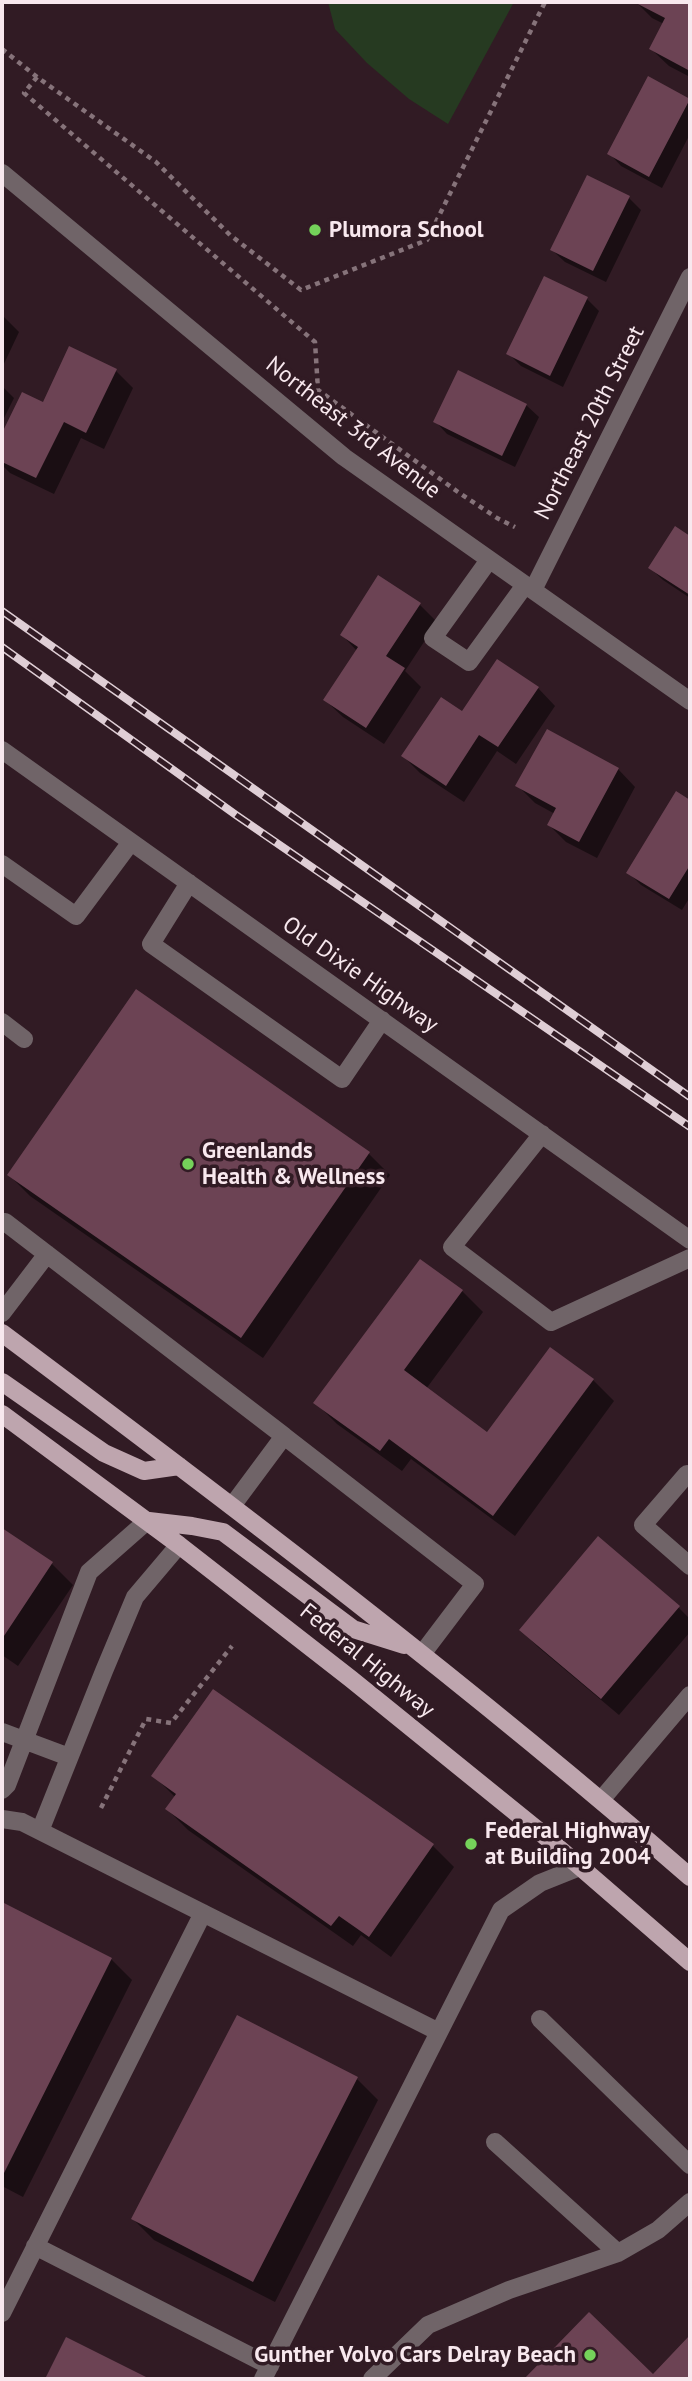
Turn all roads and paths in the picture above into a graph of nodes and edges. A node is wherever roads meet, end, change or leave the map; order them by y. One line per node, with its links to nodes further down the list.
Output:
1 (545, 2): 3 (path)
2 (2, 49): 3 (path)
3 (37, 77): 6 (path)
4 (2, 173): 7 (street, Northeast 3rd Avenue)
5 (690, 277): 8 (street, Northeast 20th Street)
6 (515, 527)
7 (489, 560): 8 (street, Northeast 3rd Avenue); 8 (street, Northeast 20th Street)
8 (529, 588): 9 (street, Northeast 3rd Avenue)
9 (690, 701)
10 (3, 753): 11 (street, Old Dixie Highway)
11 (131, 842): 12 (street); 13 (street, Old Dixie Highway)
12 (2, 864)
13 (189, 883): 14 (street, Old Dixie Highway); 14 (street)
14 (382, 1020): 17 (street, Old Dixie Highway)
15 (2, 1022): 16 (street)
16 (24, 1039)
17 (542, 1134): 19 (street, Old Dixie Highway); 21 (street)
18 (5, 1222): 20 (street)
19 (690, 1240)
20 (47, 1254): 22 (street); 26 (street)
21 (690, 1258)
22 (2, 1312)
23 (2, 1333): 27 (main road, Federal Highway)
24 (2, 1382): 27 (main road)
25 (2, 1414): 30 (main road, Federal Highway)
26 (284, 1436): 29 (street); 34 (street)
27 (179, 1466): 29 (main road, Federal Highway)
28 (690, 1477): 32 (street)
29 (232, 1506): 34 (main road, Federal Highway)
30 (147, 1521): 31 (main road, Federal Highway); 34 (main road); 37 (street)
31 (179, 1545): 38 (street); 44 (main road, Federal Highway)
32 (690, 1566)
33 (232, 1646): 41 (path)
34 (418, 1651): 40 (main road, Federal Highway)
35 (690, 1695): 40 (street)
36 (2, 1732): 37 (street)
37 (25, 1740): 38 (street); 39 (street)
38 (69, 1757): 43 (street)
39 (2, 1790)
40 (601, 1801): 45 (main road, Federal Highway)
41 (101, 1808)
42 (2, 1819): 43 (street)
43 (40, 1831): 46 (street)
44 (580, 1867): 47 (main road, Federal Highway); 49 (street)
45 (690, 1877)
46 (203, 1913): 49 (street); 53 (street)
47 (690, 1962)
48 (540, 2019): 51 (street)
49 (439, 2032): 56 (street)
50 (495, 2142): 54 (street)
51 (690, 2165)
52 (690, 2202): 54 (street)
53 (35, 2246): 55 (street); 56 (street)
54 (618, 2253): 57 (street)
55 (2, 2312)
56 (266, 2372)
57 (372, 2379)

